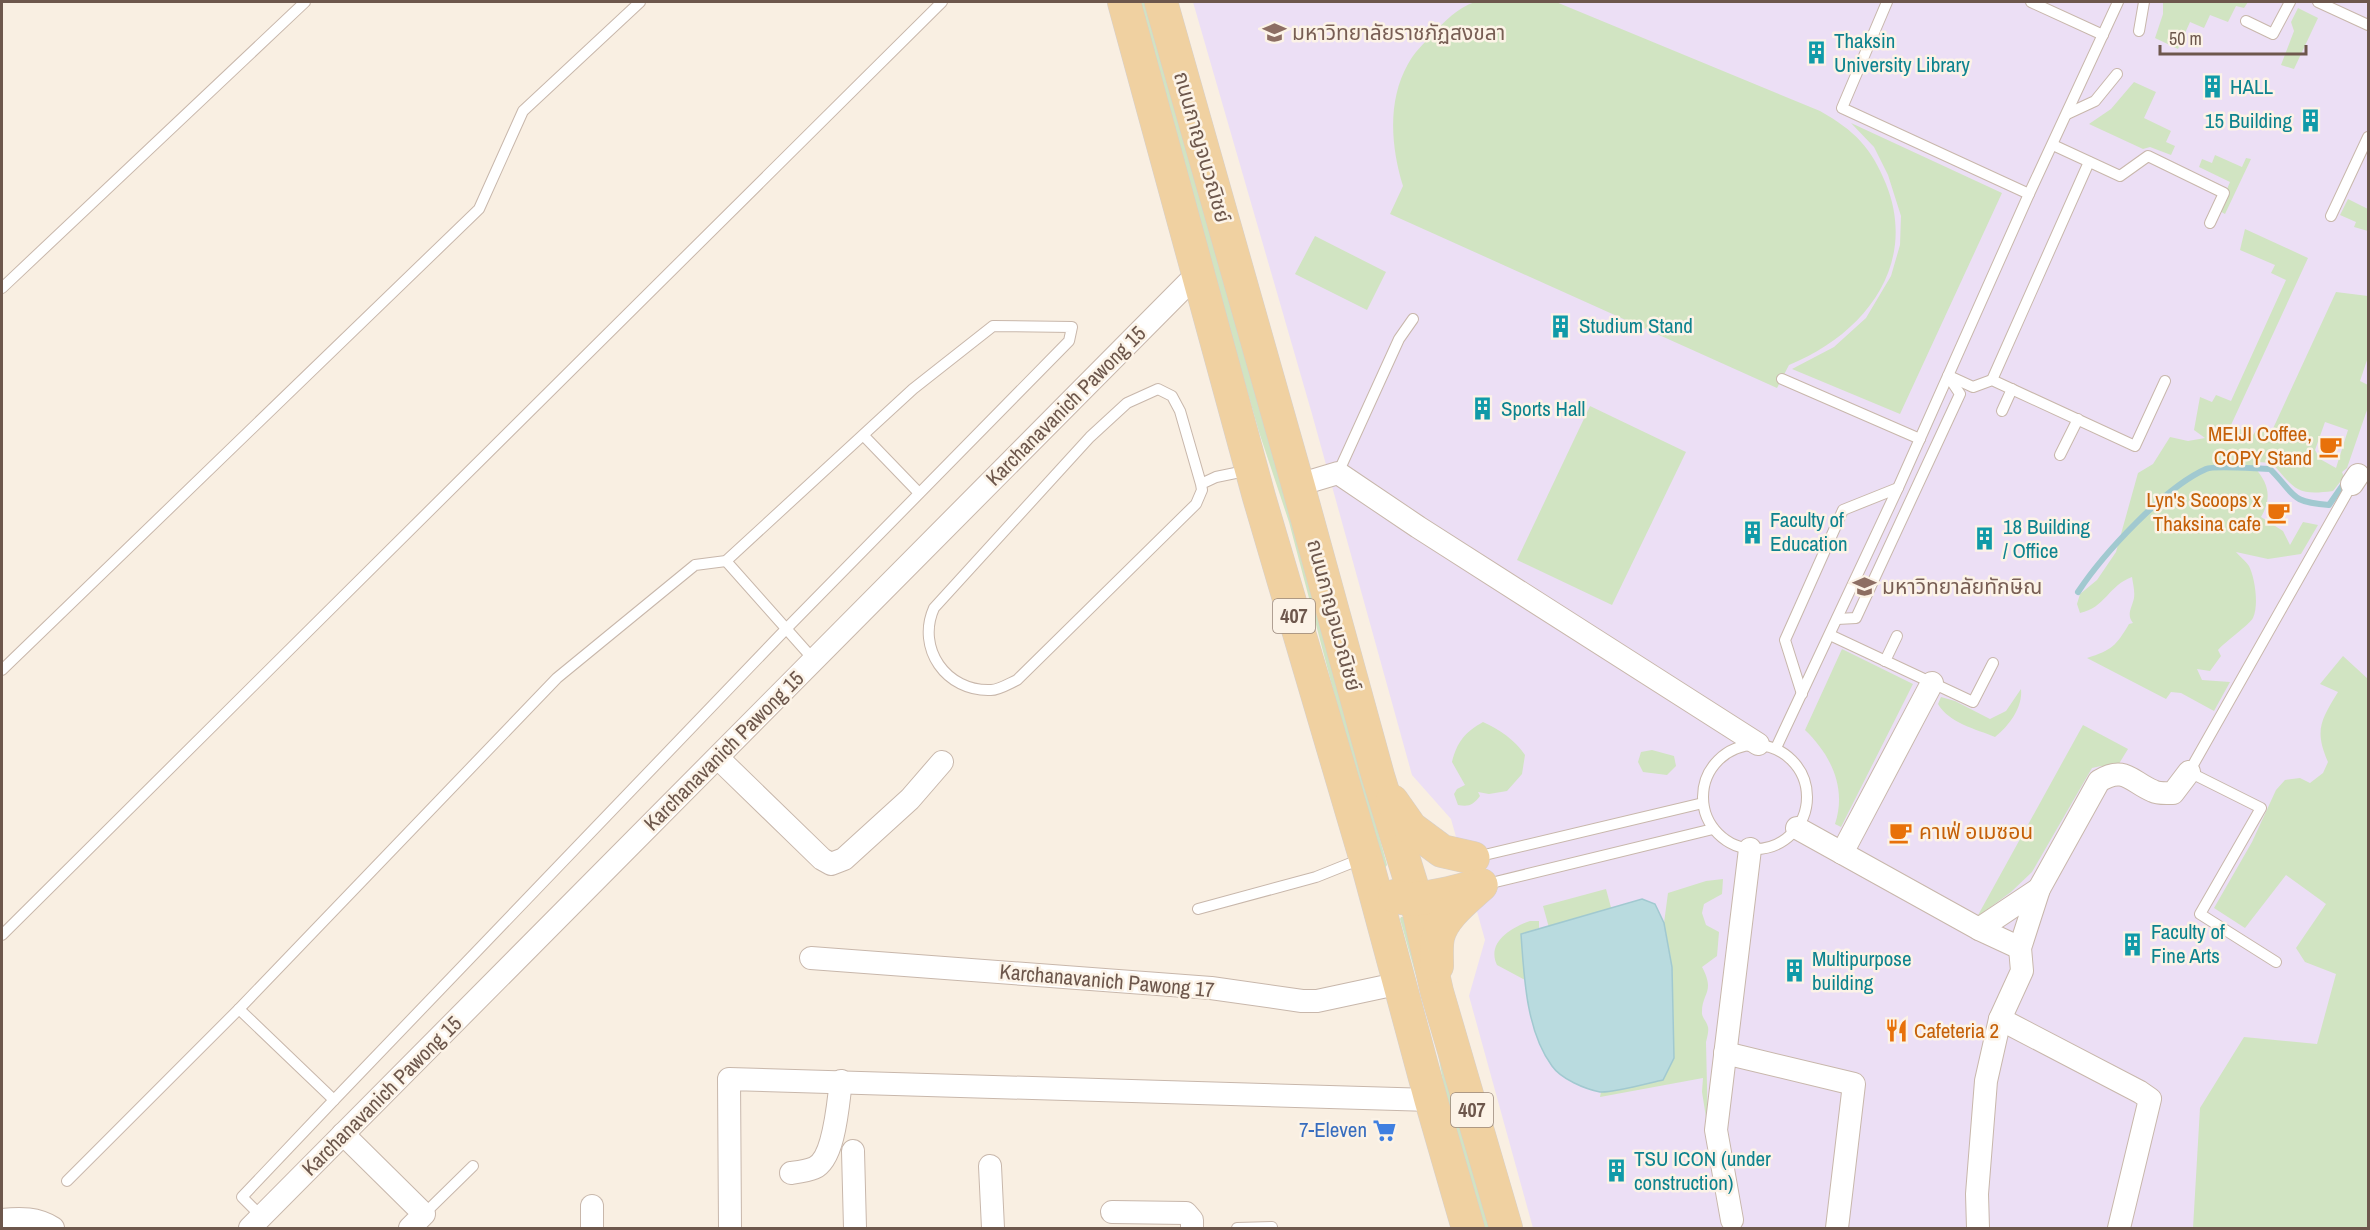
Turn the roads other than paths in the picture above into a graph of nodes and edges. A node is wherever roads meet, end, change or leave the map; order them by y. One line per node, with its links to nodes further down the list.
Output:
1 (304, 2): 25 (lane)
2 (640, 2): 52 (lane)
3 (942, 2): 72 (lane)
4 (1124, 2): 24 (main road, ถนนกาญจนวณิชย์ / 407)
5 (1161, 2): 41 (main road, ถนนกาญจนวณิชย์ / 407)
6 (1887, 2): 21 (lane)
7 (2031, 2): 15 (lane)
8 (2118, 2): 15 (lane)
9 (2144, 2): 14 (lane)
10 (2290, 2): 12 (lane)
11 (2318, 2): 13 (lane)
12 (2246, 21)
13 (2368, 25)
14 (2139, 31)
15 (2103, 35): 17 (lane)
16 (2117, 74): 17 (lane)
17 (2067, 114): 19 (lane)
18 (2368, 137): 22 (lane)
19 (2053, 145): 20 (lane); 21 (lane)
20 (2089, 162): 23 (lane); 29 (lane)
21 (2029, 194): 27 (lane)
22 (2331, 216)
23 (2210, 223)
24 (1198, 273): 37 (main road, ถนนกาญจนวณิชย์ / 407); 49 (street, Karchanavanich Pawong 15)
25 (2, 288)
26 (1413, 319): 38 (lane)
27 (1948, 376): 29 (lane); 35 (lane); 45 (lane)
28 (1782, 379): 35 (lane)
29 (1992, 380): 31 (lane)
30 (2165, 381): 33 (lane)
31 (2012, 389): 32 (lane); 33 (lane)
32 (2002, 411)
33 (2078, 419): 36 (lane)
34 (864, 436): 43 (lane); 43 (lane); 44 (lane)
35 (1920, 439): 42 (lane)
36 (2060, 455)
37 (1251, 470): 40 (lane); 65 (main road, ถนนกาญจนวณิชย์ / 407)
38 (1338, 473): 41 (street); 55 (street)
39 (2358, 476): 58 (lane)
40 (1201, 484): 40 (lane)
41 (1298, 485): 59 (main road, ถนนกาญจนวณิชย์ / 407)
42 (1898, 488): 45 (lane); 54 (lane)
43 (919, 493): 46 (lane)
44 (726, 561): 46 (lane); 78 (lane)
45 (1837, 619): 47 (lane)
46 (786, 629): 49 (lane); 82 (lane)
47 (1830, 635): 50 (lane); 54 (lane)
48 (1897, 636): 50 (lane)
49 (814, 660): 56 (street, Karchanavanich Pawong 15)
50 (1885, 661): 53 (lane)
51 (1993, 663): 53 (lane)
52 (2, 670)
53 (1932, 683): 64 (street)
54 (1802, 694): 55 (lane)
55 (1767, 746): 60 (lane); 61 (lane)
56 (718, 758): 57 (street); 84 (street, Karchanavanich Pawong 15)
57 (942, 762)
58 (2189, 772): 67 (street); 75 (lane)
59 (1378, 776): 66 (main road); 68 (main road, ถนนกาญจนวณิชย์ / 407)
60 (1703, 803): 62 (lane); 66 (lane)
61 (1797, 828): 63 (lane); 64 (street)
62 (1713, 829): 63 (lane); 66 (lane)
63 (1750, 849): 80 (street)
64 (1842, 853): 71 (street)
65 (1368, 864): 68 (main road); 69 (lane); 70 (main road, ถนนกาญจนวณิชย์ / 407)
66 (1477, 872): 68 (main road); 77 (main road)
67 (2039, 889): 71 (street); 73 (street)
68 (1405, 890): 70 (main road); 77 (main road, ถนนกาญจนวณิชย์ / 407)
69 (1198, 909)
70 (1385, 928): 76 (main road, ถนนกาญจนวณิชย์ / 407)
71 (1979, 929): 73 (street)
72 (2, 935)
73 (2020, 948): 79 (street)
74 (812, 958): 76 (street, Karchanavanich Pawong 17)
75 (2276, 962)
76 (1401, 983): 83 (main road, ถนนกาญจนวณิชย์ / 407)
77 (1437, 992): 105 (main road, ถนนกาญจนวณิชย์ / 407)
78 (240, 1010): 82 (lane); 89 (lane)
79 (2000, 1019): 107 (street); 108 (street)
80 (1725, 1053): 93 (street); 106 (street)
81 (841, 1081): 83 (street); 88 (street); 99 (street)
82 (334, 1100): 95 (lane)
83 (1431, 1100): 104 (main road, ถนนกาญจนวณิชย์ / 407)
84 (343, 1134): 94 (street); 95 (street, Karchanavanich Pawong 15)
85 (854, 1151): 100 (street)
86 (473, 1166): 94 (lane)
87 (990, 1166): 101 (street)
88 (791, 1173)
89 (67, 1181)
90 (592, 1206): 98 (street)
91 (1112, 1212): 102 (street)
92 (2, 1220): 97 (street)
93 (1732, 1220)
94 (417, 1221)
95 (256, 1223)
96 (1272, 1227): 103 (lane)
97 (53, 1228)
98 (592, 1228)
99 (729, 1228)
100 (855, 1228)
101 (993, 1228)
102 (1192, 1228)
103 (1237, 1228)
104 (1468, 1228)
105 (1506, 1228)
106 (1837, 1228)
107 (1978, 1228)
108 (2119, 1228)

